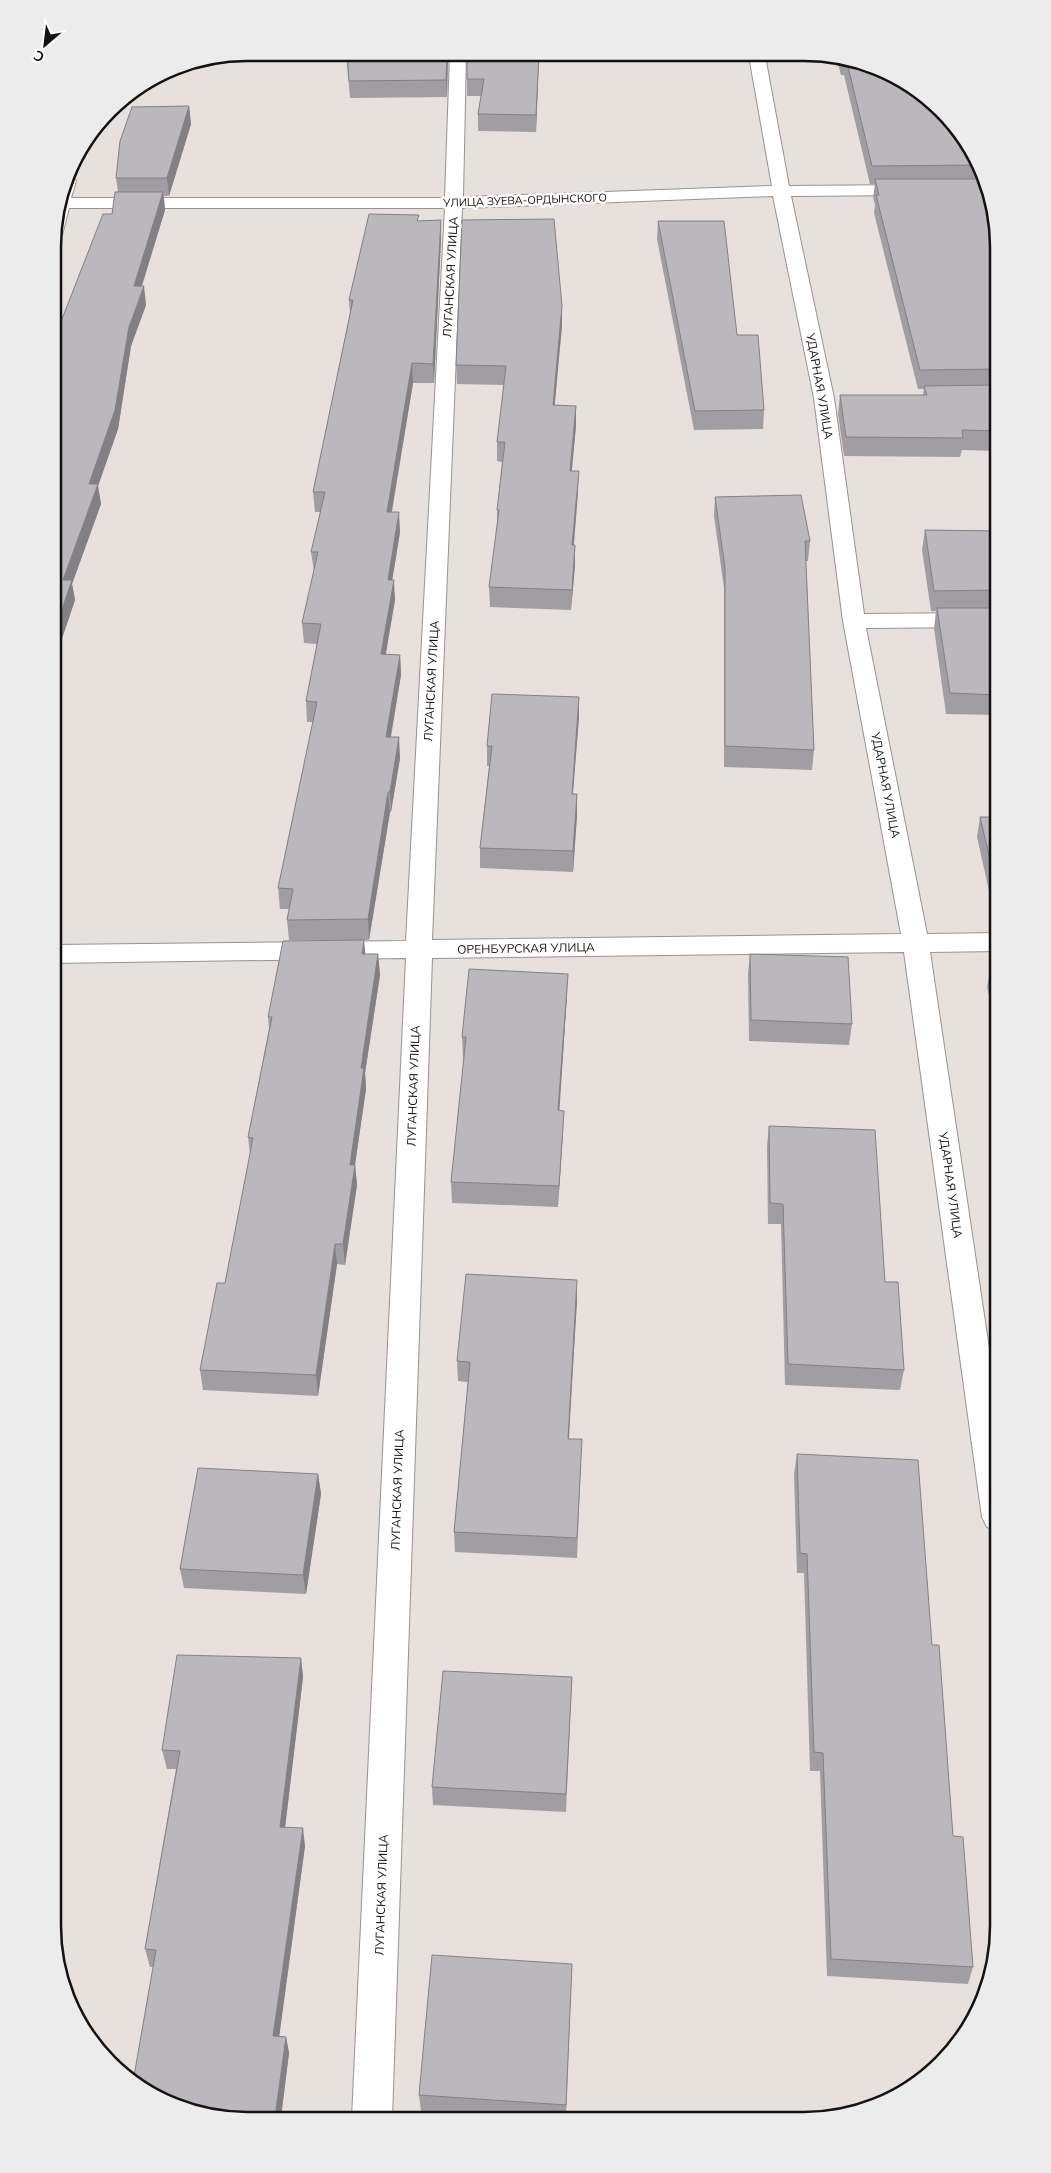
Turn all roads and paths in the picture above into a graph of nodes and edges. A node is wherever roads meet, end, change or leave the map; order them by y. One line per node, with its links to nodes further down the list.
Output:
1 (458, 61): 6 (street, ЛУГАНСКАЯ УЛИЦА)
2 (758, 61): 4 (street, УДАРНАЯ УЛИЦА)
3 (930, 190): 4 (street, УЛИЦА ЗУЕВА-ОРДЫНСКОГО)
4 (781, 191): 6 (street, УЛИЦА ЗУЕВА-ОРДЫНСКОГО); 8 (street, УДАРНАЯ УЛИЦА)
5 (67, 203): 6 (street, УЛИЦА ЗУЕВА-ОРДЫНСКОГО)
6 (454, 203): 11 (street, ЛУГАНСКАЯ УЛИЦА)
7 (989, 619): 8 (street)
8 (854, 621): 10 (street, УДАРНАЯ УЛИЦА)
9 (990, 942): 10 (street, ОРЕНБУРСКАЯ УЛИЦА)
10 (916, 943): 11 (street, ОРЕНБУРСКАЯ УЛИЦА); 13 (street, УДАРНАЯ УЛИЦА)
11 (418, 949): 12 (street, ОРЕНБУРСКАЯ УЛИЦА); 15 (street, ЛУГАНСКАЯ УЛИЦА)
12 (61, 954)
13 (989, 1385): 14 (street, УДАРНАЯ УЛИЦА)
14 (990, 1400)
15 (372, 2112)

